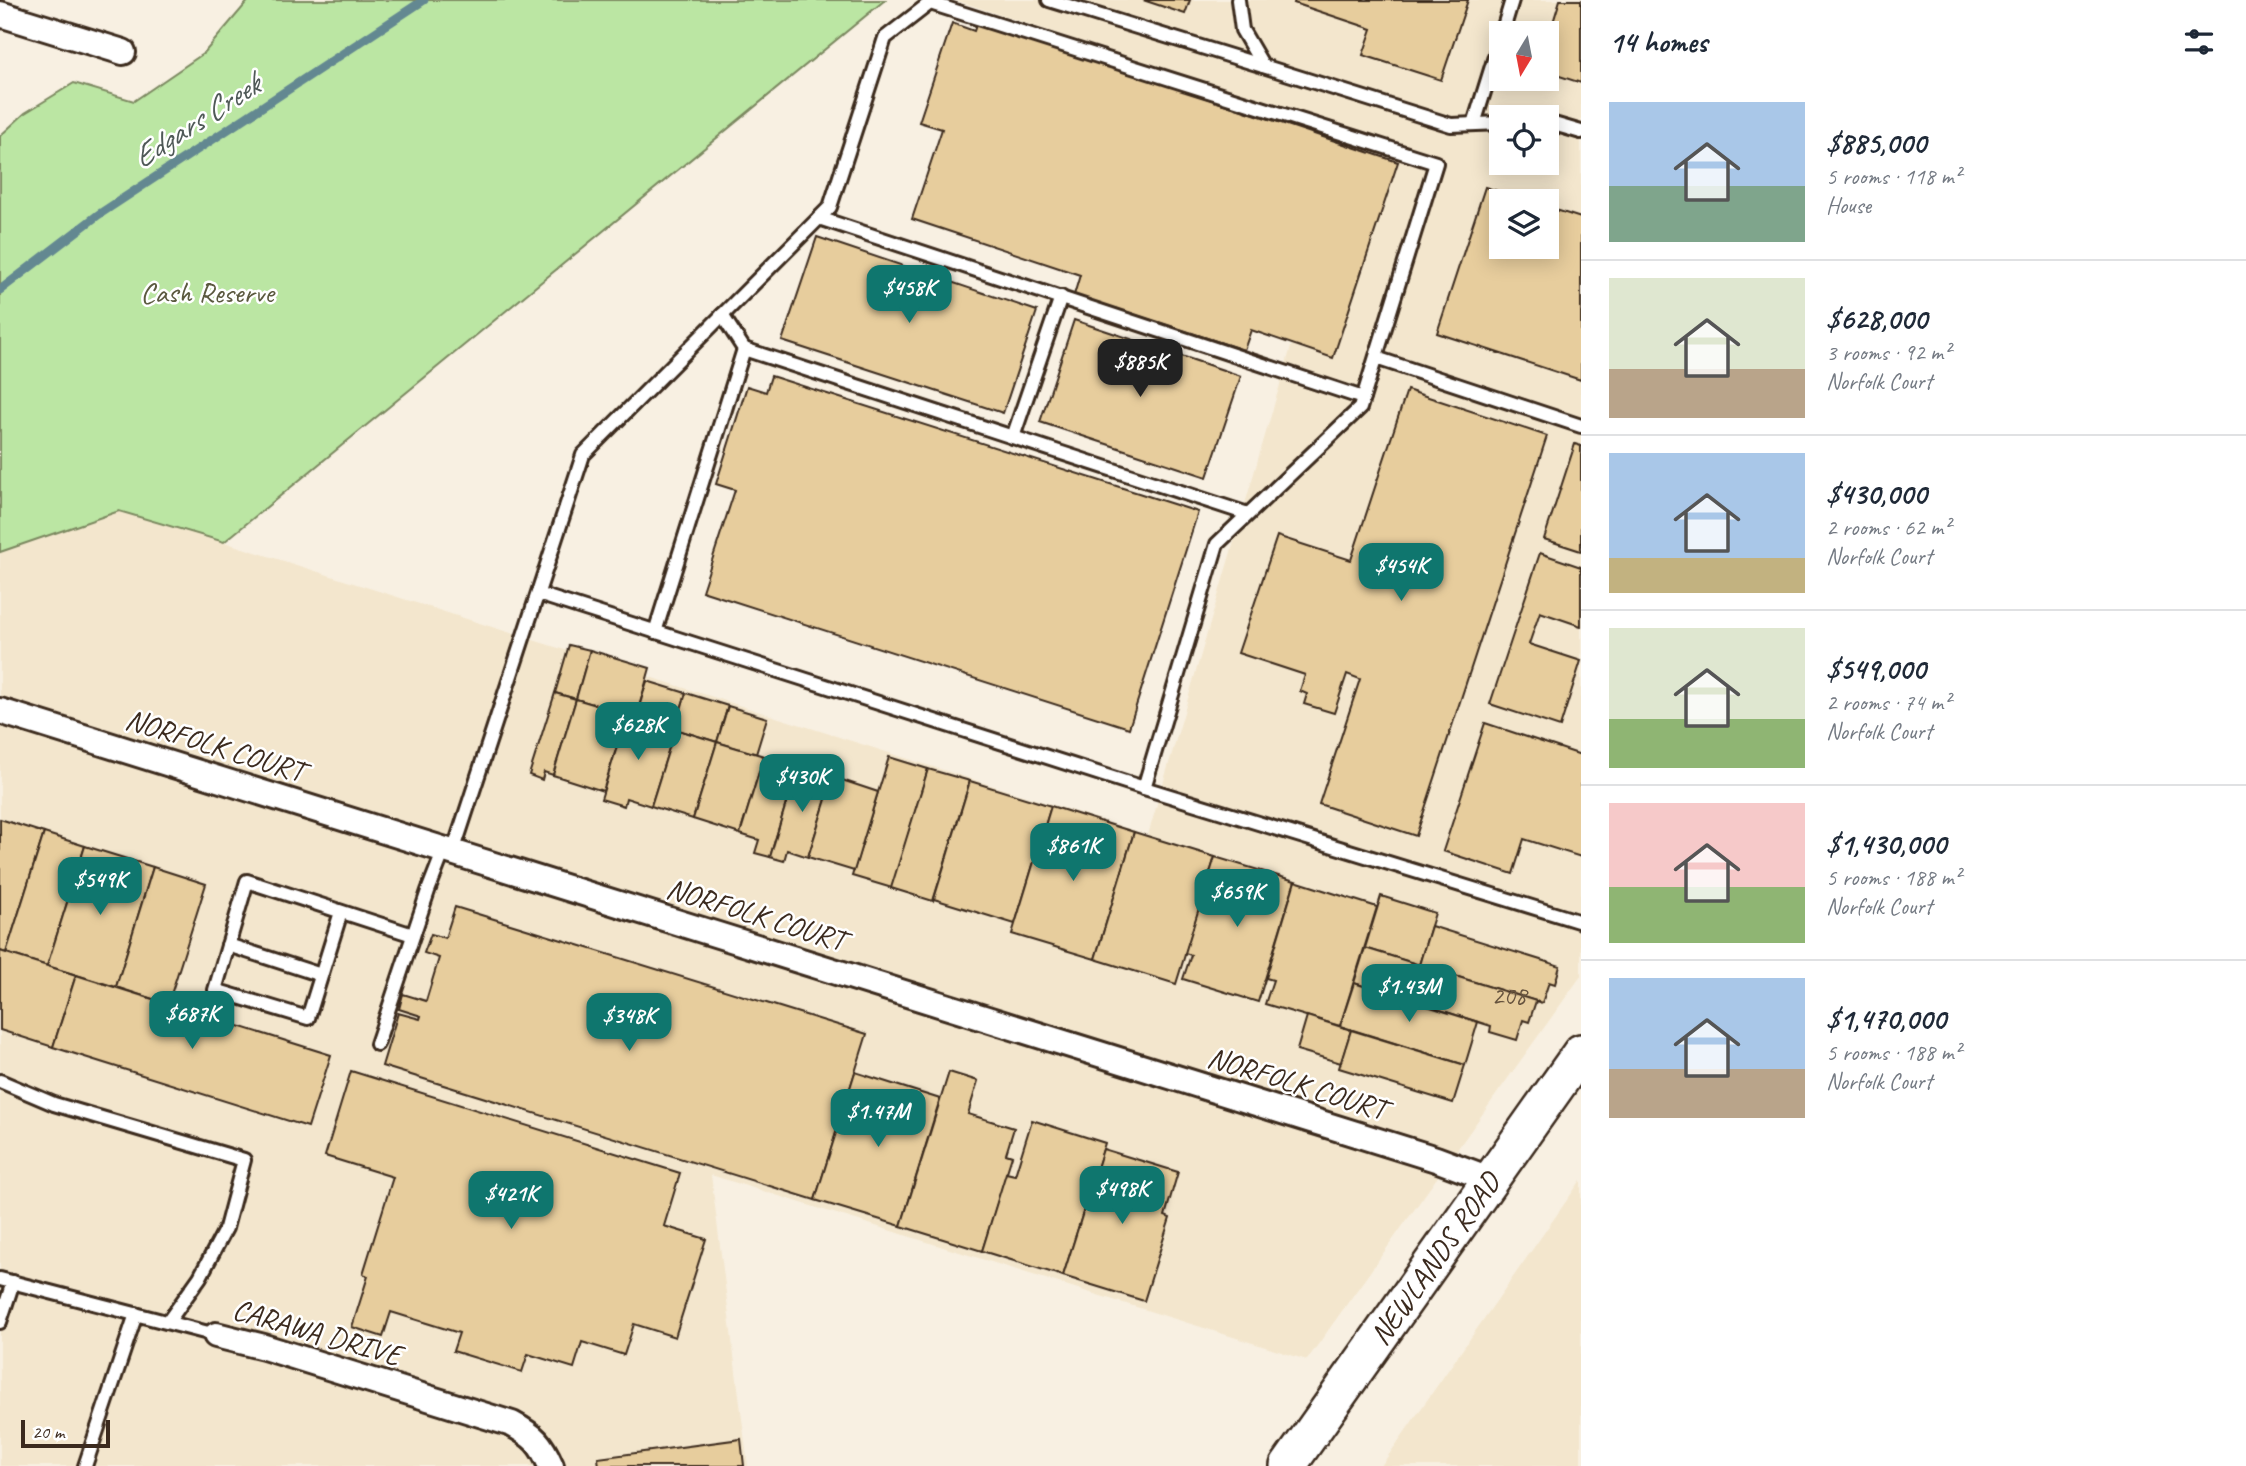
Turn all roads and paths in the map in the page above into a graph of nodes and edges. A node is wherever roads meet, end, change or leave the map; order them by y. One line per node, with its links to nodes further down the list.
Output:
1 (1049, 0): 7 (lane)
2 (1238, 0): 7 (lane)
3 (1512, 0): 5 (lane)
4 (0, 13): 6 (street)
5 (1506, 21)
6 (123, 52)
7 (1263, 66): 10 (lane)
8 (1489, 76): 10 (lane)
9 (1489, 123): 10 (lane)
10 (1474, 124)
11 (1559, 126): 12 (lane)
12 (1581, 132)
13 (819, 218): 14 (lane); 15 (lane); 17 (lane)
14 (1060, 298): 18 (lane); 20 (lane)
15 (722, 315): 16 (lane); 22 (lane)
16 (744, 349): 20 (lane); 23 (lane)
17 (1376, 358): 18 (lane); 19 (lane)
18 (1363, 398): 21 (lane)
19 (1581, 426)
20 (1013, 437): 21 (lane)
21 (1248, 514): 25 (lane)
22 (538, 594): 23 (lane); 26 (lane)
23 (655, 632): 25 (lane)
24 (0, 711): 26 (street, NORFOLK COURT)
25 (1144, 788): 28 (lane)
26 (449, 851): 29 (lane); 35 (street, NORFOLK COURT)
27 (341, 912): 29 (lane); 30 (lane); 31 (lane)
28 (1581, 922)
29 (413, 935): 32 (lane)
30 (228, 945): 31 (lane); 31 (lane)
31 (321, 975)
32 (377, 1044)
33 (1581, 1052): 35 (street, NEWLANDS ROAD)
34 (0, 1081): 39 (lane)
35 (1492, 1180): 43 (street, NEWLANDS ROAD)
36 (6, 1280): 37 (lane, CARAWA DRIVE); 38 (lane)
37 (136, 1314): 39 (lane, CARAWA DRIVE); 41 (lane)
38 (0, 1322)
39 (168, 1322): 40 (lane, CARAWA DRIVE)
40 (216, 1335): 42 (street, CARAWA DRIVE)
41 (85, 1466)
42 (551, 1466)
43 (1288, 1466)

